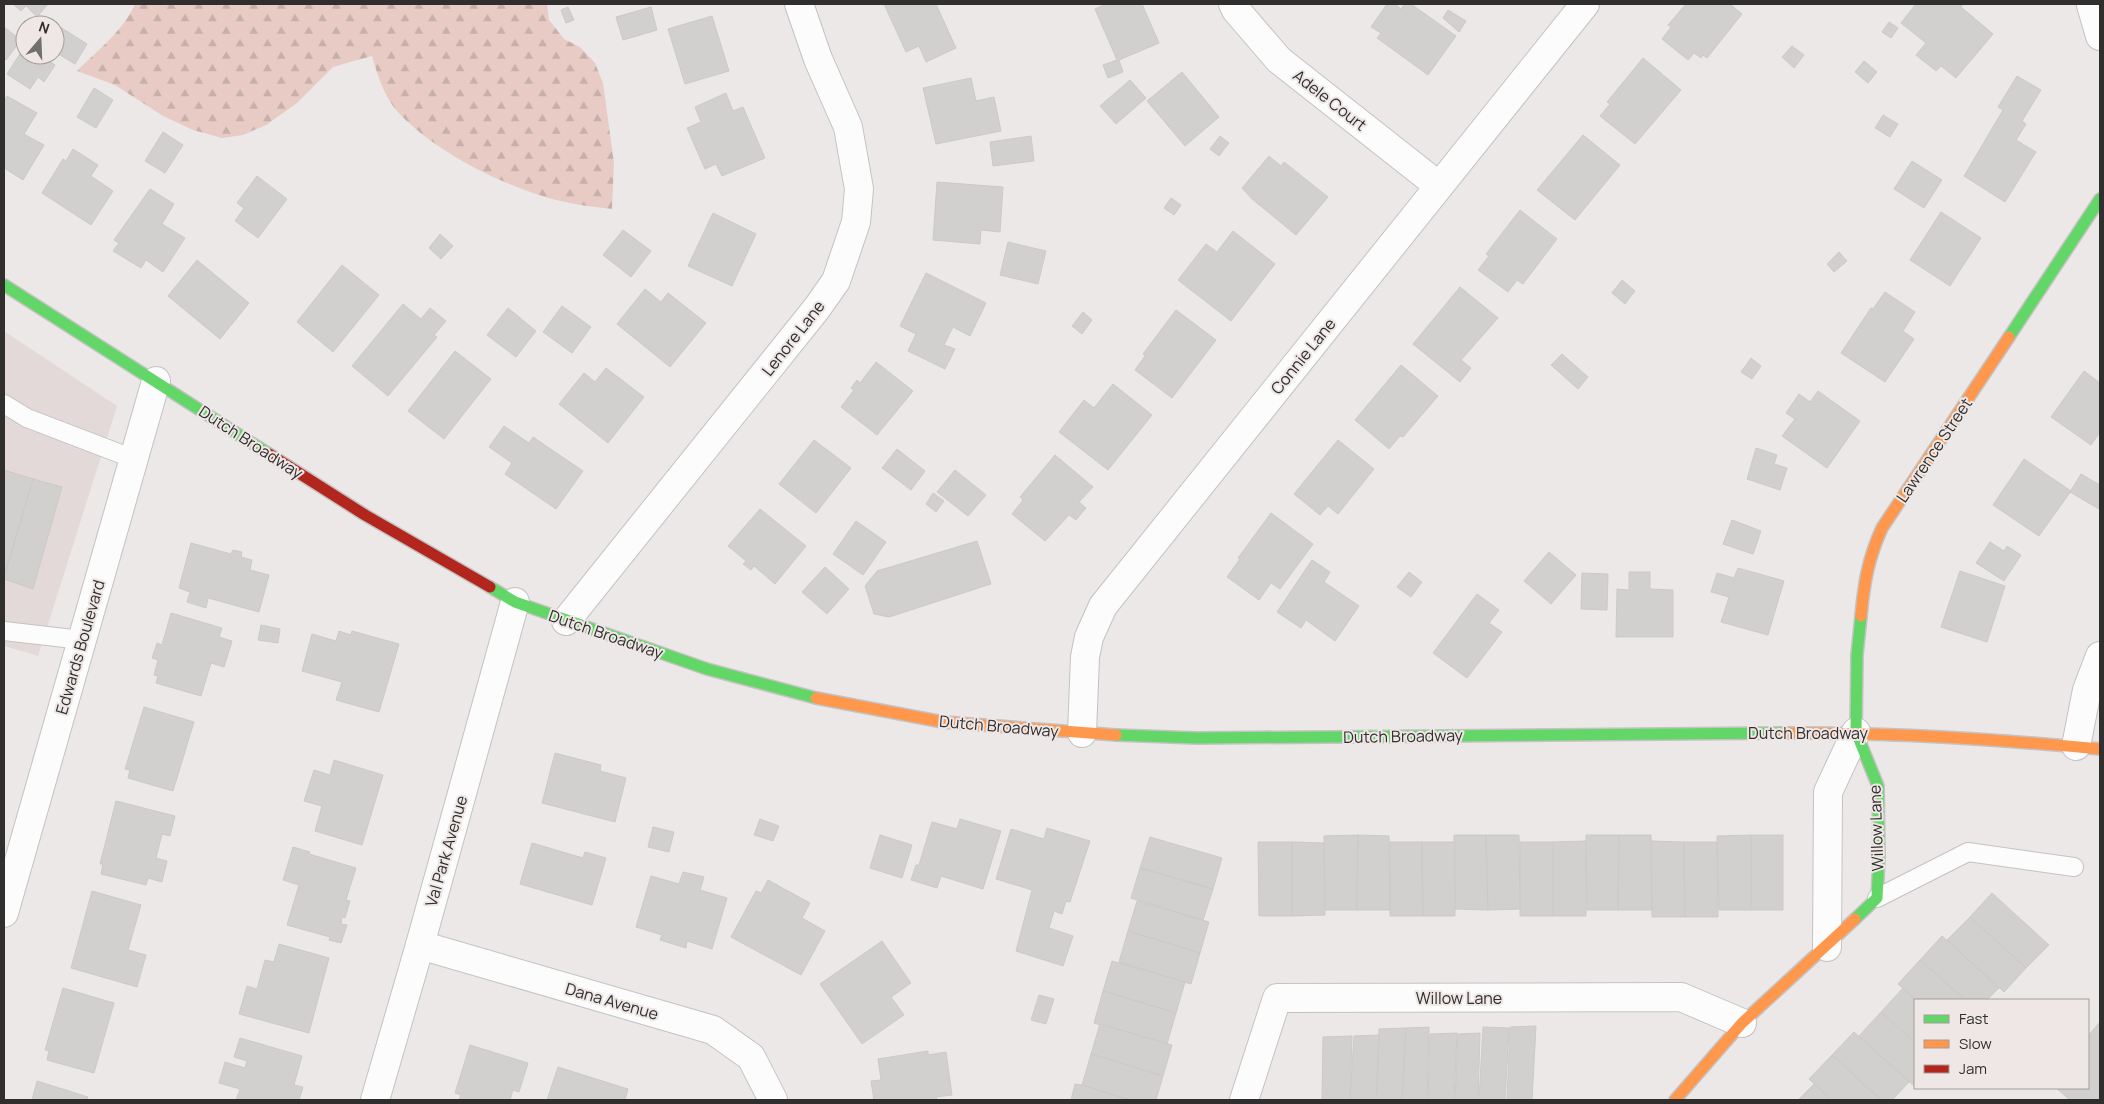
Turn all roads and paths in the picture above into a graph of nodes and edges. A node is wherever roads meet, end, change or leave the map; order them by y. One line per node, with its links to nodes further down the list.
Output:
1 (798, 4): 13 (street, Lenore Lane)
2 (1233, 4): 6 (street, Adele Court)
3 (1585, 4): 6 (street, Connie Lane)
4 (2090, 4): 5 (street)
5 (2100, 36)
6 (1438, 186): 18 (street, Connie Lane)
7 (2100, 199): 17 (main road, Lawrence Street)
8 (4, 287): 9 (main road, Dutch Broadway)
9 (156, 381): 11 (street, Edwards Boulevard); 12 (main road, Dutch Broadway)
10 (4, 404): 11 (lane)
11 (134, 459): 15 (street, Edwards Boulevard)
12 (515, 602): 13 (main road, Dutch Broadway); 23 (street, Val Park Avenue)
13 (566, 621): 18 (main road, Dutch Broadway)
14 (4, 631): 15 (lane)
15 (82, 640): 22 (street, Edwards Boulevard)
16 (2100, 656): 19 (street)
17 (1856, 732): 18 (main road, Dutch Broadway); 19 (main road, Dutch Broadway); 21 (main road, Willow Lane); 24 (street)
18 (1082, 733)
19 (2088, 748)
20 (2074, 866): 21 (lane)
21 (1877, 898): 24 (main road)
22 (4, 913)
23 (420, 945): 26 (street, Val Park Avenue); 27 (street, Dana Avenue)
24 (1827, 947): 25 (main road)
25 (1742, 1023): 28 (street, Willow Lane); 29 (main road)
26 (374, 1100)
27 (773, 1100)
28 (1244, 1100)
29 (1675, 1100)

